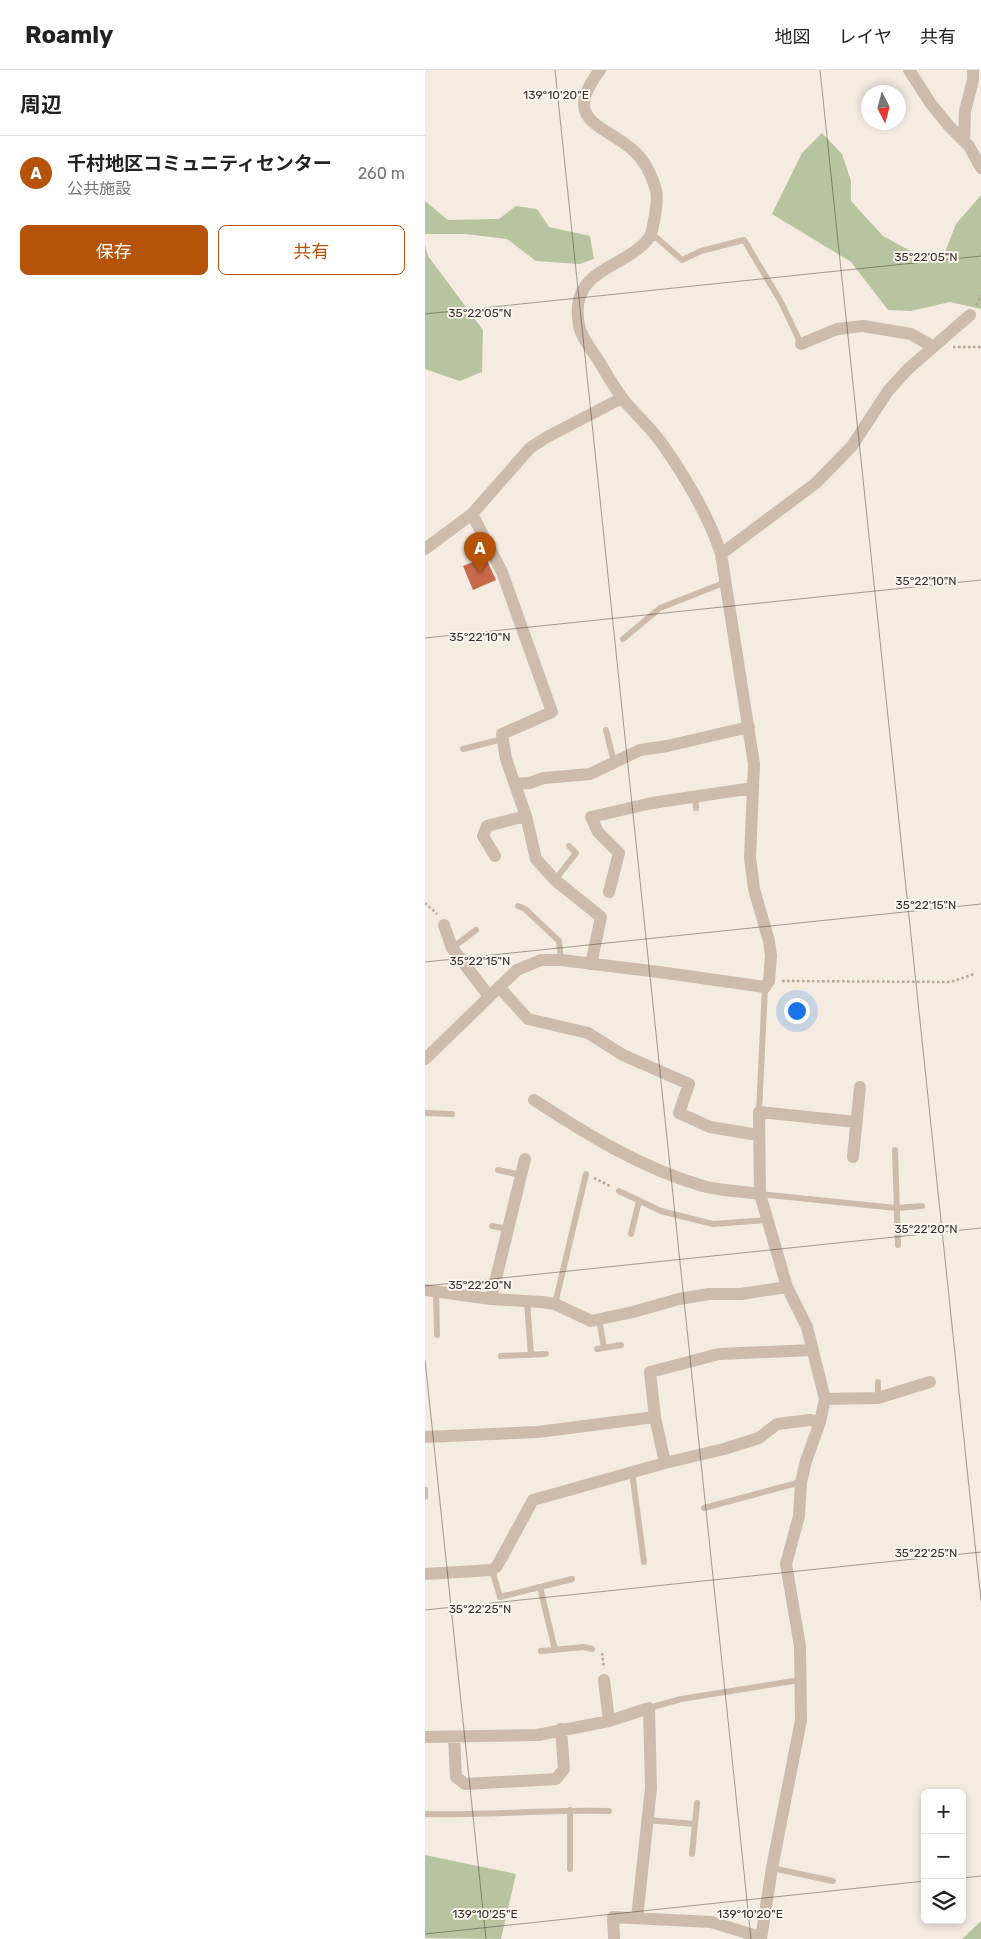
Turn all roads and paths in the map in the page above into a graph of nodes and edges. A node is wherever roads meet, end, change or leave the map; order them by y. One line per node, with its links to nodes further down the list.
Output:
1 (600, 70): 6 (street)
2 (909, 70): 4 (street)
3 (973, 70): 4 (street)
4 (965, 141): 5 (street)
5 (981, 168)
6 (650, 237): 8 (lane); 11 (street)
7 (970, 315): 10 (street)
8 (801, 344): 10 (street)
9 (981, 347): 10 (path)
10 (931, 348): 14 (street)
11 (622, 398): 12 (street); 14 (street)
12 (472, 514): 13 (street); 19 (street)
13 (425, 549)
14 (721, 554): 15 (street)
15 (726, 582): 16 (lane); 17 (street)
16 (623, 639)
17 (749, 727): 21 (street); 23 (street)
18 (606, 730): 21 (lane)
19 (503, 739): 20 (lane); 22 (street)
20 (463, 749)
21 (615, 764): 22 (street)
22 (515, 784): 24 (street)
23 (753, 788): 28 (street); 38 (street)
24 (526, 816): 26 (street); 27 (street)
25 (569, 846): 27 (lane)
26 (488, 851)
27 (555, 880): 36 (street)
28 (609, 892)
29 (518, 906): 31 (lane)
30 (542, 912): 31 (lane)
31 (535, 917): 35 (lane)
32 (444, 925): 34 (street)
33 (476, 930): 34 (lane)
34 (452, 948): 40 (street)
35 (561, 960): 36 (street); 39 (street)
36 (591, 964): 38 (street)
37 (975, 974): 38 (path)
38 (767, 984): 44 (lane)
39 (499, 987): 40 (street); 48 (street)
40 (489, 996): 41 (street)
41 (425, 1059)
42 (860, 1087): 47 (street)
43 (534, 1100): 56 (street)
44 (759, 1112): 47 (street); 48 (street)
45 (425, 1113): 46 (lane)
46 (452, 1114)
47 (857, 1122): 50 (street)
48 (758, 1135): 56 (street)
49 (895, 1150): 59 (lane)
50 (853, 1156)
51 (525, 1159): 54 (street)
52 (498, 1170): 54 (lane)
53 (586, 1174): 55 (path); 69 (lane)
54 (521, 1175): 62 (street)
55 (619, 1191): 57 (lane)
56 (760, 1194): 59 (lane); 60 (street)
57 (639, 1201): 60 (lane); 63 (lane)
58 (922, 1206): 59 (lane)
59 (895, 1208): 64 (lane)
60 (767, 1220): 65 (street)
61 (492, 1226): 62 (lane)
62 (508, 1229): 67 (street)
63 (631, 1234)
64 (898, 1245)
65 (787, 1287): 70 (street); 73 (street)
66 (430, 1290): 67 (street); 71 (lane)
67 (491, 1299): 68 (street)
68 (527, 1302): 69 (street); 75 (lane)
69 (555, 1304): 70 (street)
70 (599, 1319): 72 (lane)
71 (437, 1335)
72 (621, 1345)
73 (813, 1350): 80 (street); 81 (street)
74 (545, 1354): 75 (lane)
75 (531, 1355): 76 (lane)
76 (501, 1356)
77 (878, 1382): 79 (lane)
78 (930, 1382): 79 (street)
79 (878, 1398): 80 (street)
80 (825, 1399): 82 (street)
81 (655, 1417): 83 (street); 84 (street)
82 (820, 1422): 84 (street); 86 (street)
83 (425, 1437)
84 (665, 1462): 85 (street)
85 (632, 1472): 90 (lane); 91 (street)
86 (801, 1482): 89 (lane); 99 (street)
87 (425, 1490): 88 (lane)
88 (425, 1498)
89 (704, 1508)
90 (644, 1562)
91 (492, 1570): 92 (street); 94 (lane)
92 (425, 1574)
93 (572, 1579): 94 (lane)
94 (540, 1587): 96 (lane)
95 (592, 1649): 96 (lane); 98 (path)
96 (555, 1650): 97 (lane)
97 (541, 1651)
98 (604, 1680): 101 (street)
99 (802, 1680): 100 (lane); 112 (street)
100 (649, 1708): 101 (street); 109 (street)
101 (609, 1721): 102 (street)
102 (561, 1729): 104 (street); 104 (street)
103 (425, 1737): 104 (street)
104 (454, 1737)
105 (697, 1804): 110 (lane)
106 (570, 1810): 107 (lane); 108 (lane); 113 (lane)
107 (609, 1811)
108 (425, 1814)
109 (647, 1820): 110 (lane); 115 (street)
110 (695, 1824): 111 (lane)
111 (692, 1854)
112 (772, 1868): 114 (lane); 116 (street)
113 (570, 1869)
114 (833, 1881)
115 (637, 1918): 116 (street); 117 (street)
116 (761, 1938)
117 (613, 1939)

